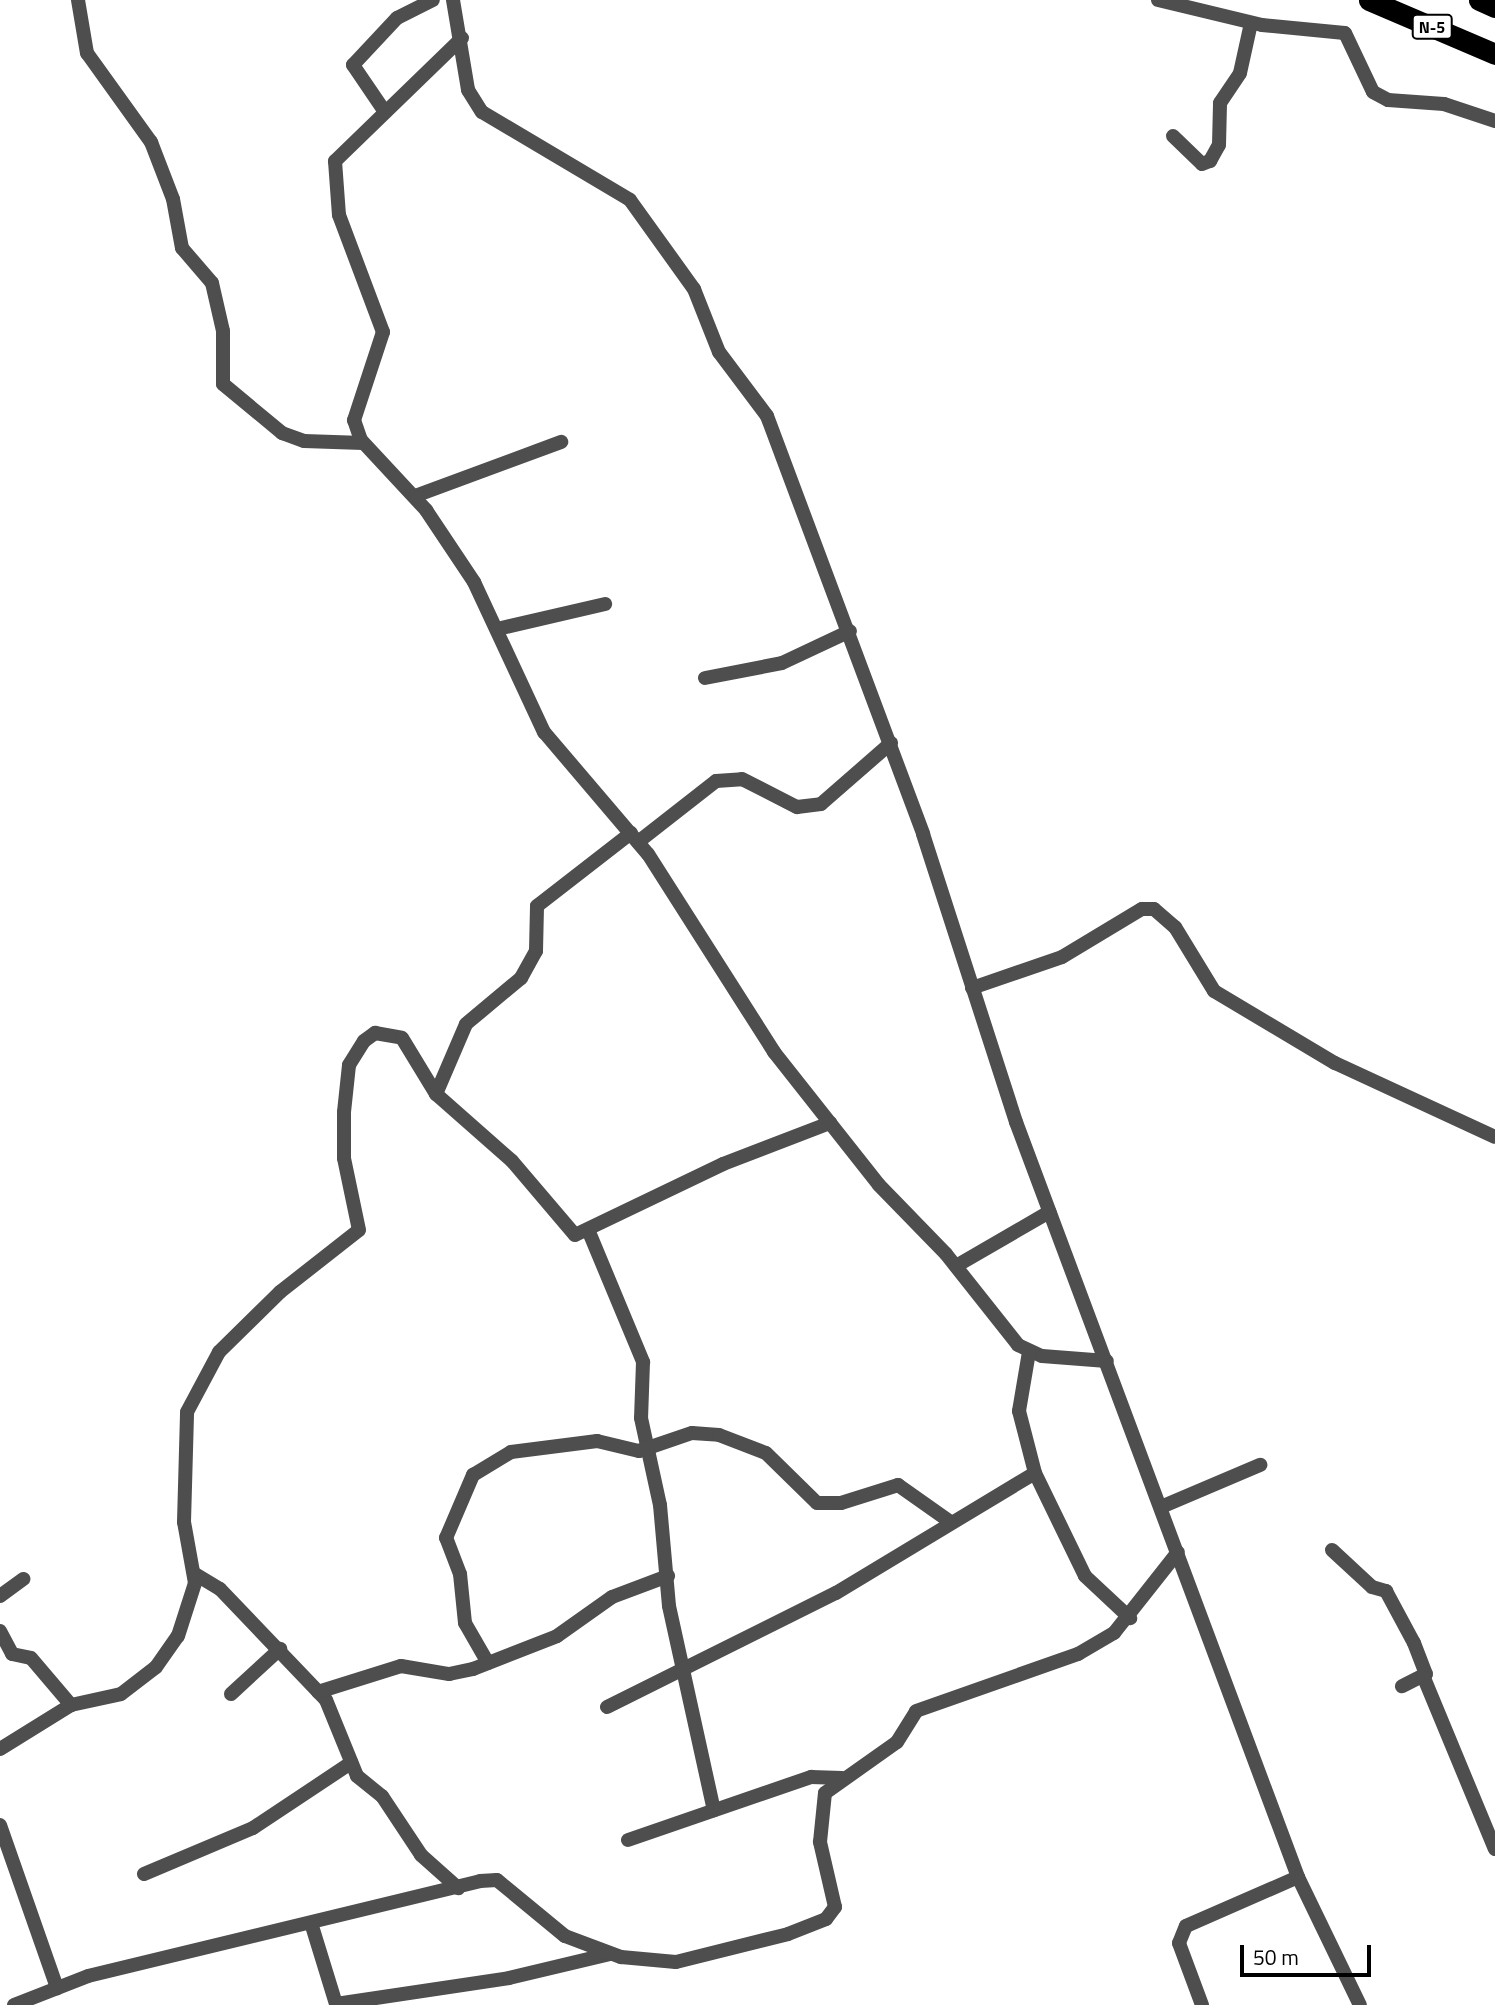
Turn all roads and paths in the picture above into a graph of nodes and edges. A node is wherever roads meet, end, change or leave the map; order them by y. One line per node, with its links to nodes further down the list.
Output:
1 (78, 0): 15 (street)
2 (433, 0): 11 (street)
3 (453, 0): 9 (street)
4 (1158, 0): 8 (street)
5 (1369, 0): 10 (highway, N-5)
6 (1479, 0): 7 (highway)
7 (1495, 7)
8 (1251, 23): 12 (street); 13 (street)
9 (462, 38): 11 (street); 19 (street)
10 (1495, 54)
11 (385, 112): 15 (street)
12 (1495, 121)
13 (1173, 136)
14 (561, 442): 16 (street)
15 (363, 443): 16 (street)
16 (415, 496): 18 (street)
17 (605, 604): 18 (street)
18 (497, 629): 22 (street)
19 (850, 631): 20 (street); 21 (street)
20 (705, 678)
21 (891, 743): 22 (street); 23 (street)
22 (635, 837): 24 (street); 25 (street)
23 (972, 988): 26 (street); 27 (street)
24 (436, 1094): 28 (street); 39 (street)
25 (830, 1123): 28 (street); 29 (street)
26 (1495, 1137)
27 (1049, 1212): 29 (street); 31 (street)
28 (589, 1232): 32 (street)
29 (956, 1266): 30 (street)
30 (1029, 1352): 31 (street); 34 (street)
31 (1107, 1361): 35 (street)
32 (648, 1448): 36 (street); 40 (street); 46 (street)
33 (1259, 1465): 35 (street)
34 (1035, 1473): 36 (street); 43 (street)
35 (1161, 1507): 38 (street)
36 (949, 1521): 47 (street)
37 (1332, 1550): 48 (street)
38 (1178, 1552): 43 (street); 62 (street)
39 (195, 1574): 45 (street); 52 (street)
40 (668, 1576): 46 (street); 47 (street)
41 (23, 1579): 42 (street)
42 (0, 1597)
43 (1130, 1618): 56 (street)
44 (0, 1631): 52 (street)
45 (280, 1648): 50 (street); 51 (street)
46 (488, 1663): 50 (street)
47 (686, 1671): 53 (street); 57 (street)
48 (1424, 1678): 49 (street); 60 (street)
49 (1402, 1686)
50 (318, 1692): 55 (street)
51 (231, 1694)
52 (71, 1705): 54 (street)
53 (607, 1707)
54 (0, 1749)
55 (351, 1763): 61 (street); 63 (street)
56 (842, 1778): 57 (street); 65 (street)
57 (714, 1810): 59 (street)
58 (0, 1825): 66 (street)
59 (628, 1840)
60 (1495, 1849)
61 (144, 1874)
62 (1297, 1877): 67 (street); 69 (street)
63 (458, 1888): 64 (street); 65 (street)
64 (312, 1926): 65 (street); 66 (street)
65 (611, 1953)
66 (57, 1988): 68 (street)
67 (1359, 2004)
68 (14, 2005)
69 (1202, 2005)

